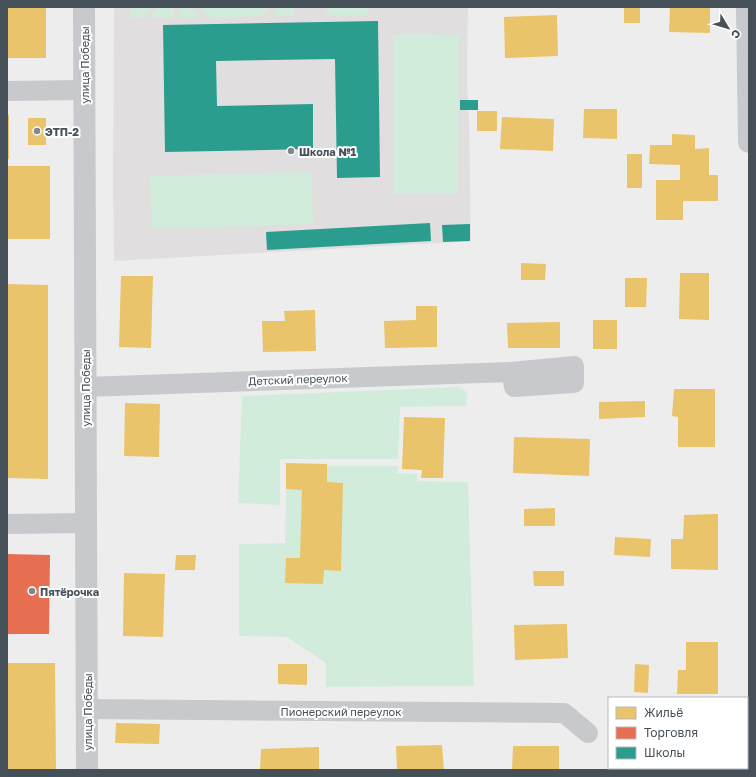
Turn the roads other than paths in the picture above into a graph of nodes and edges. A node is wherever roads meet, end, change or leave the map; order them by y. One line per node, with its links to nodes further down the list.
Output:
1 (84, 7): 4 (street, улица Победы)
2 (747, 7): 5 (street)
3 (7, 90): 4 (street)
4 (84, 90): 8 (street, улица Победы)
5 (749, 95): 6 (street)
6 (749, 142)
7 (511, 372): 8 (street, Детский переулок)
8 (86, 387): 10 (street, улица Победы)
9 (7, 524): 10 (street)
10 (86, 524): 11 (street, улица Победы)
11 (87, 709): 12 (street, Пионерский переулок); 13 (street, улица Победы)
12 (588, 733)
13 (87, 770)

